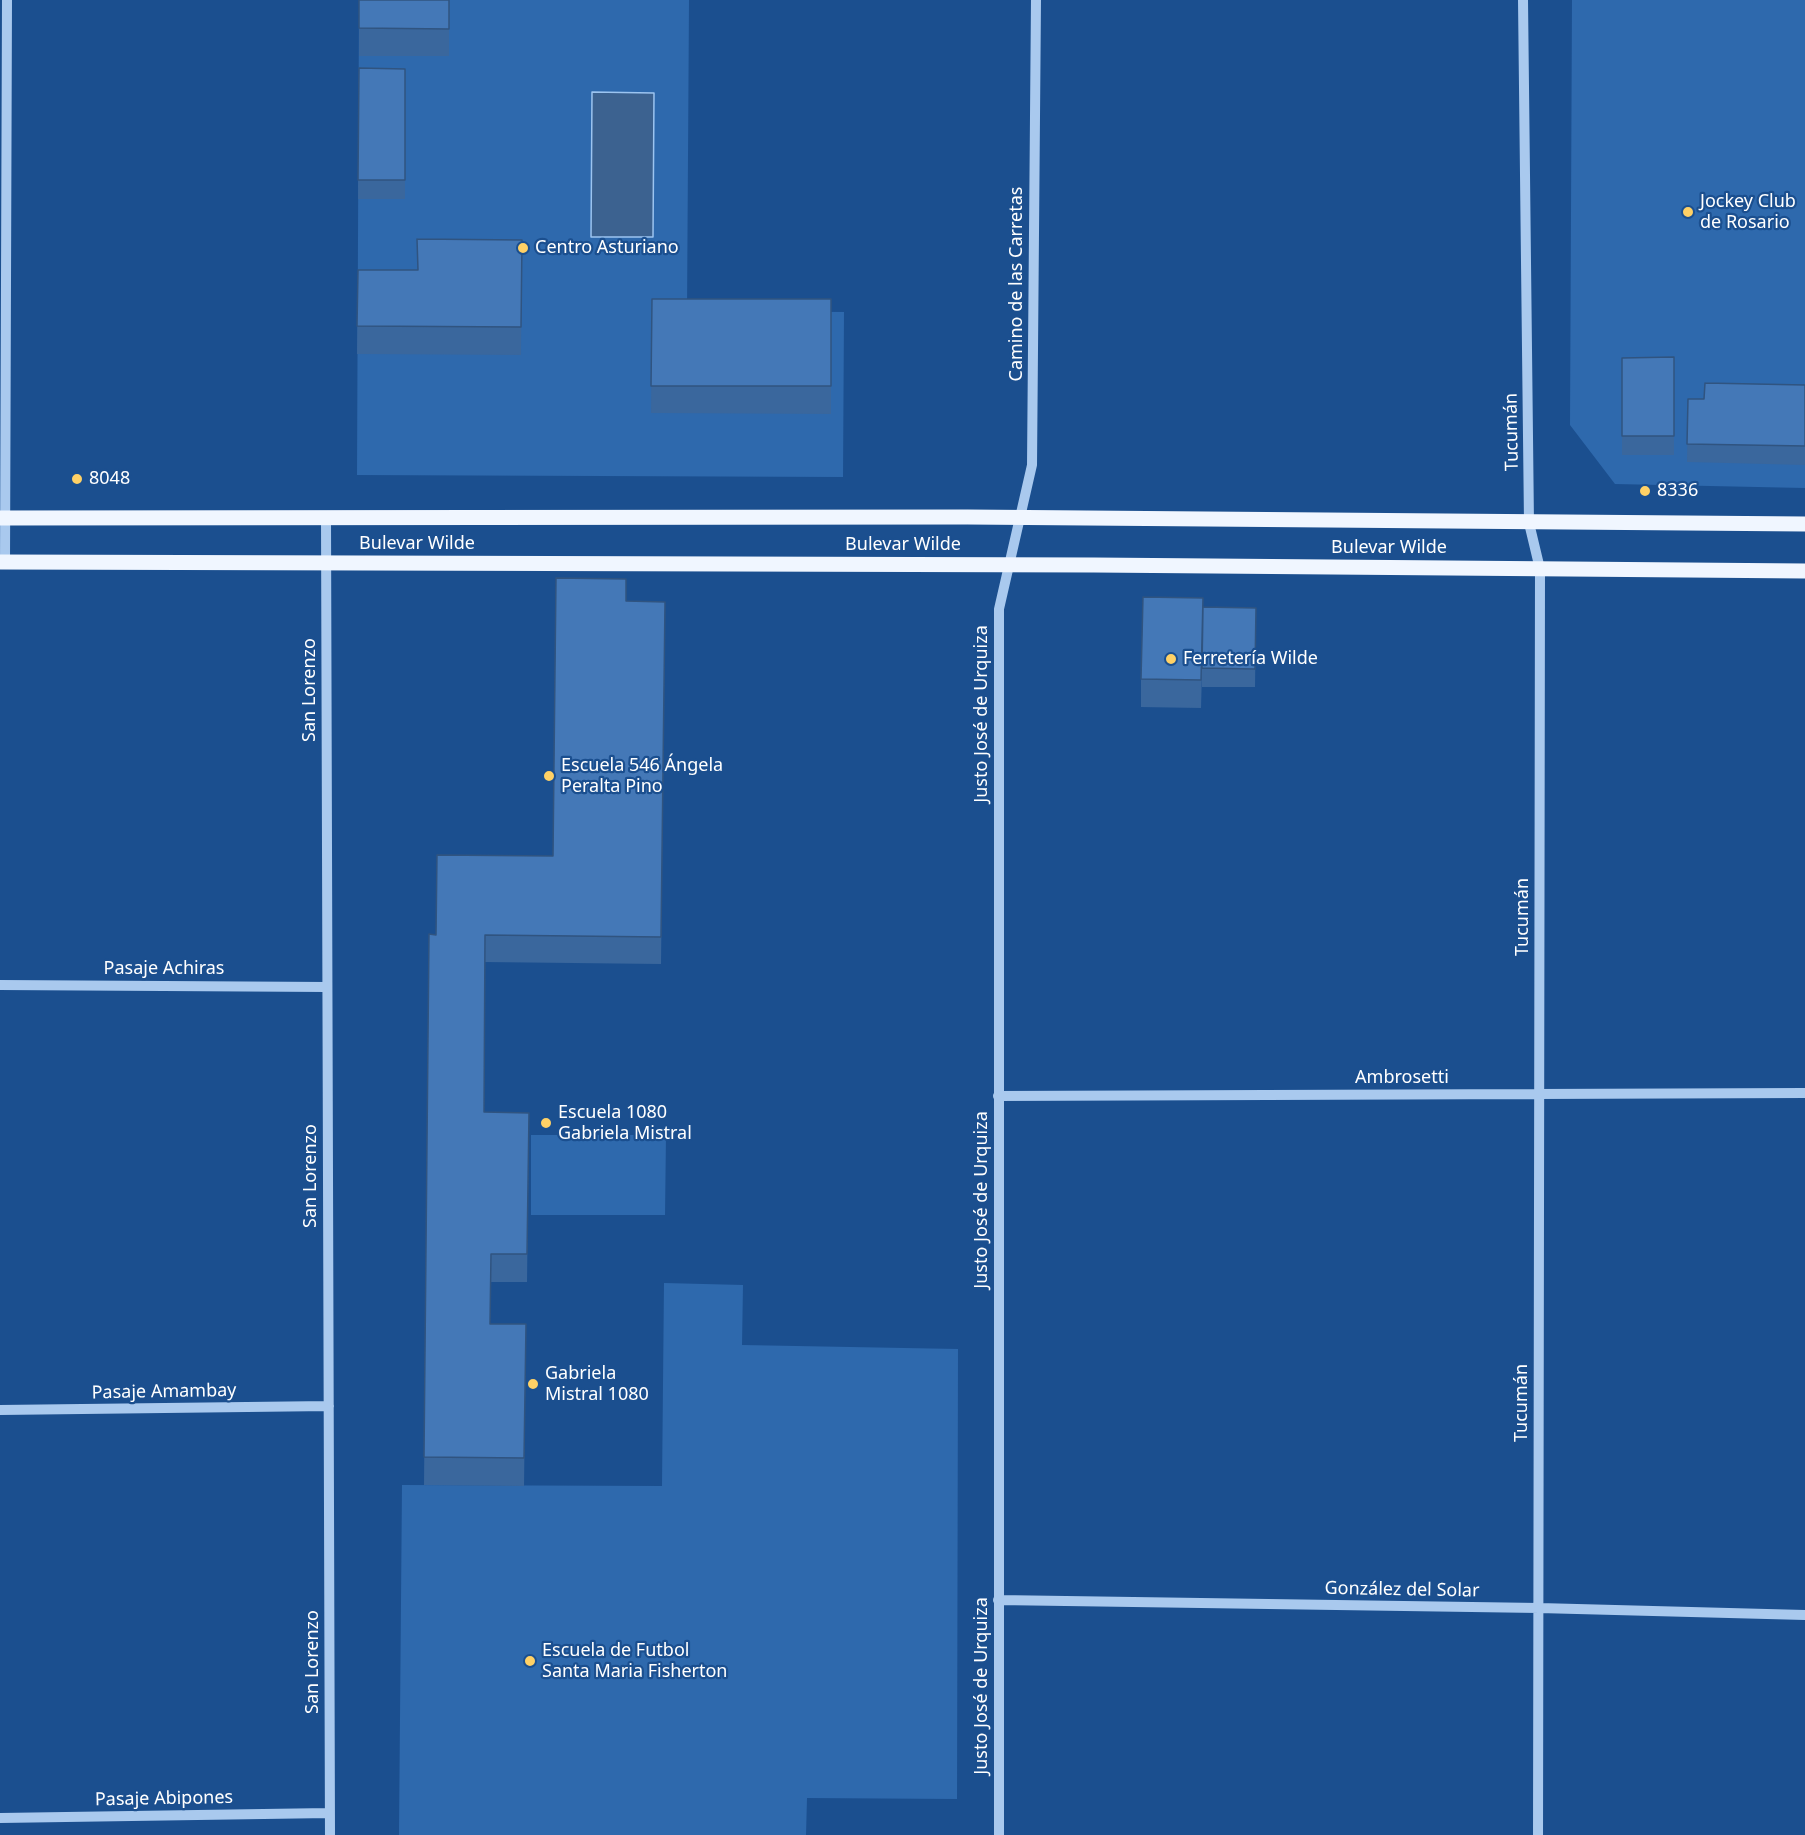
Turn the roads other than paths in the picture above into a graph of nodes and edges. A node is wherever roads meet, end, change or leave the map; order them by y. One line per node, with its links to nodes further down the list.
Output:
1 (7, 0): 5 (street)
2 (1036, 0): 4 (street, Camino de las Carretas)
3 (1523, 0): 7 (street, Tucumán)
4 (1020, 517): 6 (main road, Bulevar Wilde); 7 (main road, Bulevar Wilde); 11 (street, Camino de las Carretas)
5 (3, 518): 6 (main road, Bulevar Wilde); 9 (street)
6 (326, 518): 10 (street, San Lorenzo)
7 (1529, 523): 8 (main road, Bulevar Wilde); 12 (street, Tucumán)
8 (1805, 524)
9 (2, 562): 10 (main road, Bulevar Wilde)
10 (326, 564): 11 (main road, Bulevar Wilde); 15 (street, San Lorenzo)
11 (1008, 565): 12 (main road, Bulevar Wilde); 18 (street, Justo José de Urquiza)
12 (1540, 569): 13 (main road, Bulevar Wilde); 17 (street, Tucumán)
13 (1805, 571)
14 (0, 985): 15 (street, Pasaje Achiras)
15 (327, 987): 19 (street, San Lorenzo)
16 (1805, 1093): 17 (street, Ambrosetti)
17 (1540, 1094): 18 (street, Ambrosetti); 22 (street, Tucumán)
18 (999, 1096): 21 (street, Justo José de Urquiza)
19 (328, 1407): 20 (street, Pasaje Amambay); 24 (street, San Lorenzo)
20 (0, 1410)
21 (998, 1600): 22 (street, González del Solar); 27 (street, Justo José de Urquiza)
22 (1539, 1608): 23 (street, González del Solar); 28 (street, Tucumán)
23 (1805, 1615)
24 (329, 1813): 25 (street, Pasaje Abipones); 26 (street, San Lorenzo)
25 (0, 1818)
26 (330, 1835)
27 (999, 1835)
28 (1538, 1835)

